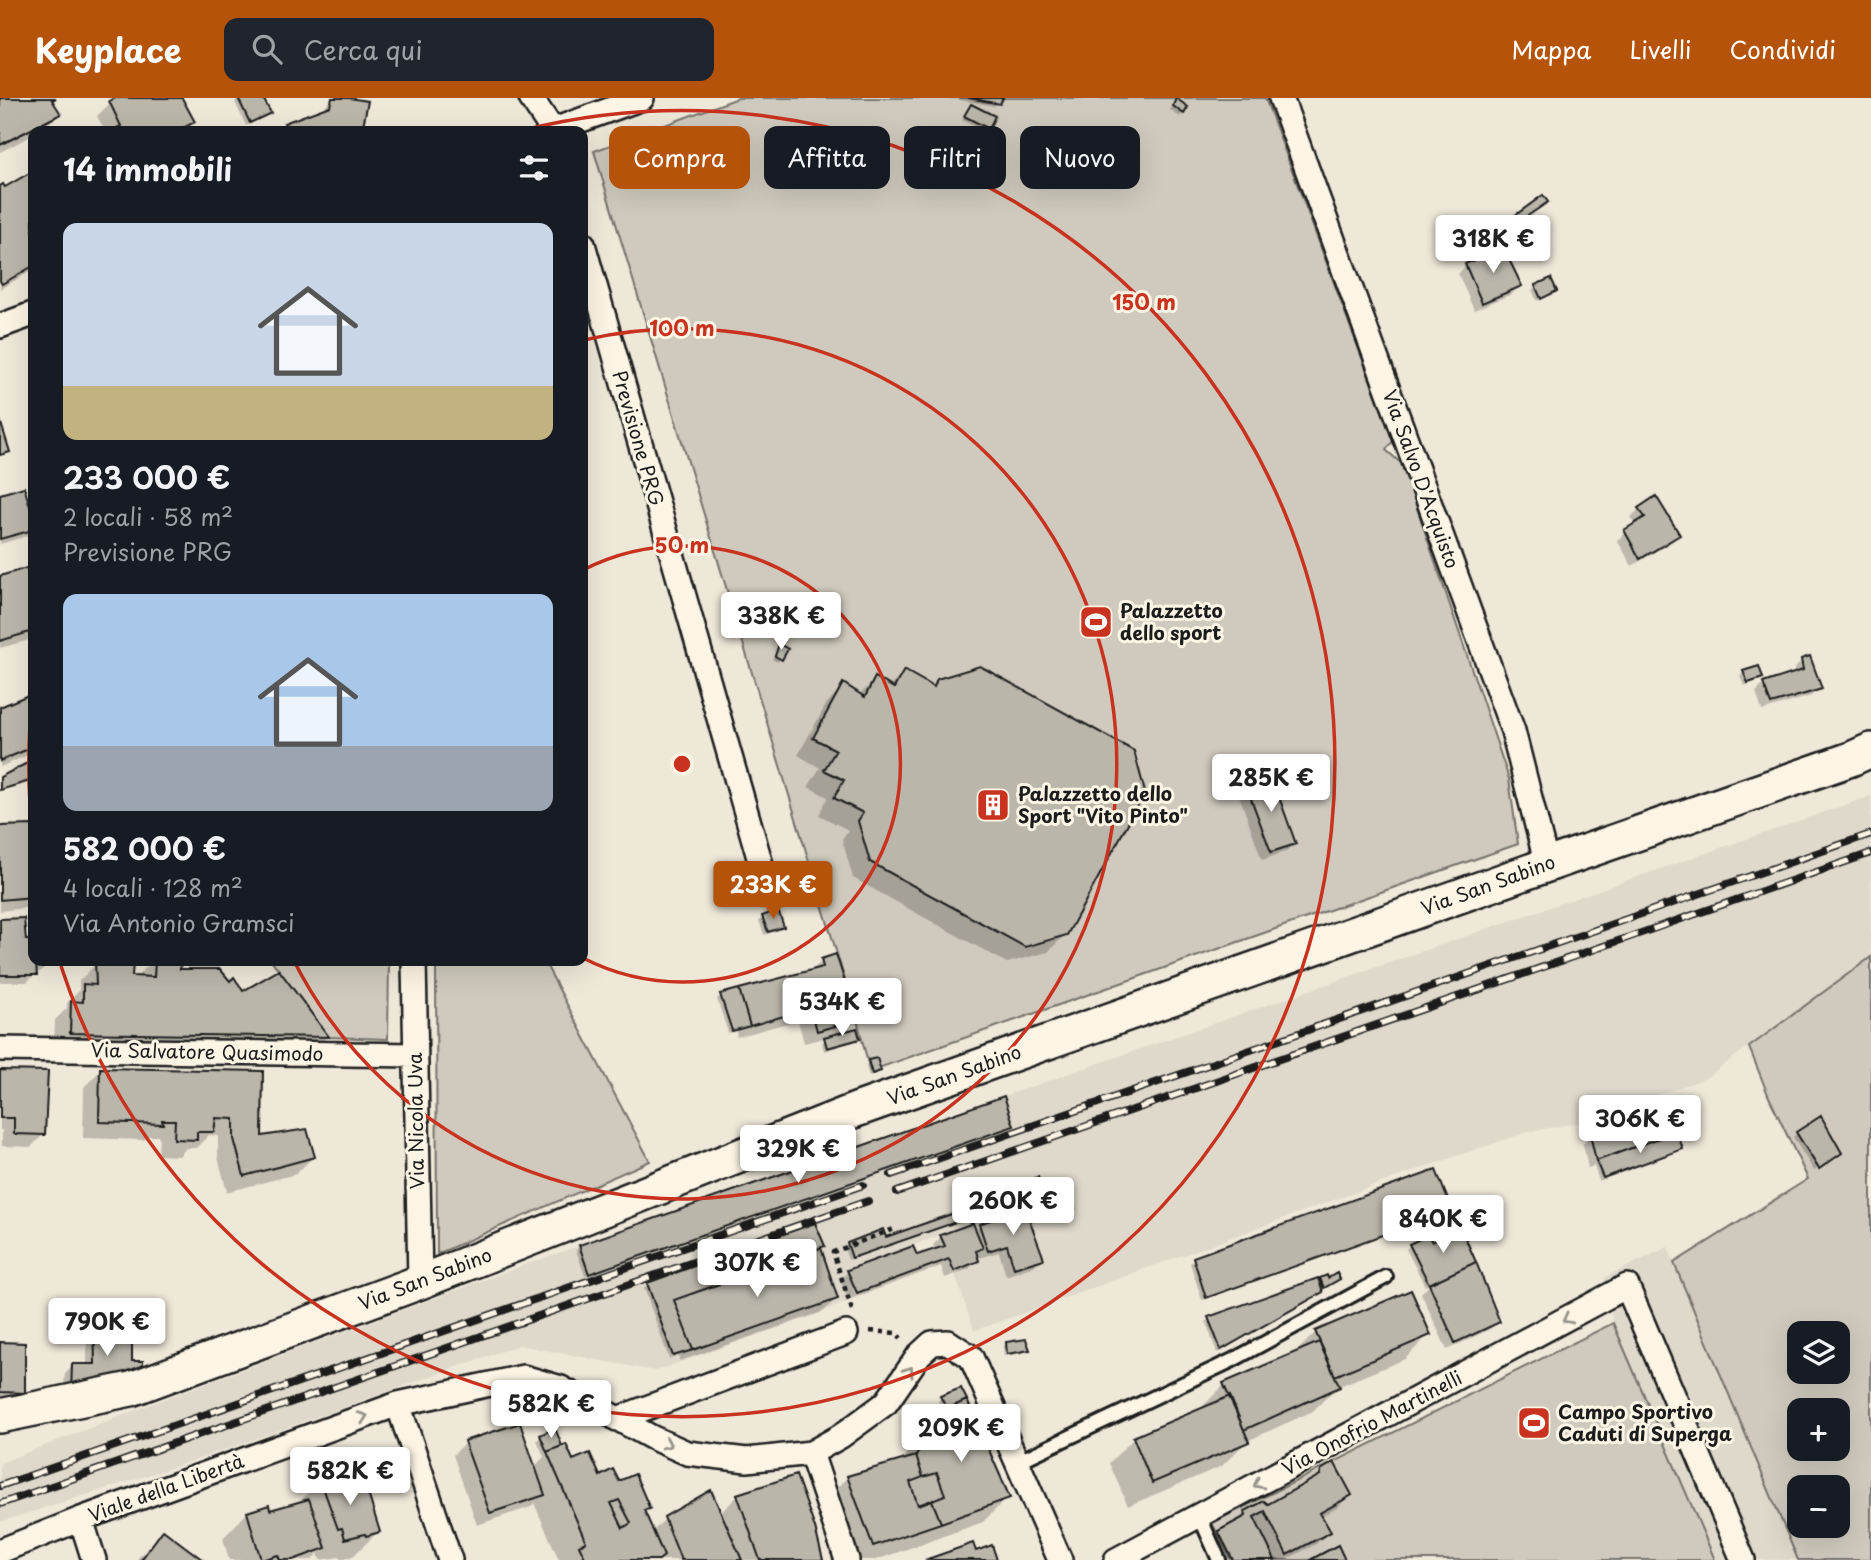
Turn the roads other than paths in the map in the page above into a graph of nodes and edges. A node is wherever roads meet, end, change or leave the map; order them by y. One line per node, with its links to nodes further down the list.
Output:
1 (531, 98): 4 (street)
2 (642, 98): 5 (street)
3 (1281, 98): 10 (street, Via Salvo D'Acquisto)
4 (549, 126)
5 (566, 126)
6 (588, 260): 11 (street, Previsione PRG)
7 (28, 316): 8 (street)
8 (0, 326)
9 (1871, 750): 10 (street, Via San Sabino)
10 (1547, 865): 16 (street, Via San Sabino)
11 (764, 875)
12 (414, 966): 14 (street, Via Nicola Uva)
13 (0, 1049): 14 (street, Via Salvatore Quasimodo)
14 (415, 1055): 16 (street, Via Nicola Uva)
15 (1386, 1277): 22 (lane)
16 (420, 1282): 19 (street, Via San Sabino)
17 (852, 1331): 20 (street)
18 (398, 1404): 20 (street, Viale della Libertà); 24 (street, Viale della Libertà, one-way to 18); 27 (street)
19 (0, 1416)
20 (617, 1419): 21 (street, Viale della Libertà, one-way to 21)
21 (811, 1453): 22 (street, Viale della Libertà, one-way to 22); 28 (street)
22 (1017, 1462): 29 (street)
23 (1199, 1515): 30 (street, Via Onofrio Martinelli); 31 (lane); 32 (street, Via Onofrio Martinelli, one-way to 23)
24 (81, 1519): 25 (street, Viale della Libertà); 26 (street)
25 (0, 1551)
26 (94, 1560)
27 (450, 1560)
28 (847, 1560)
29 (1060, 1560)
30 (1116, 1560)
31 (1219, 1560)
32 (1743, 1560)

